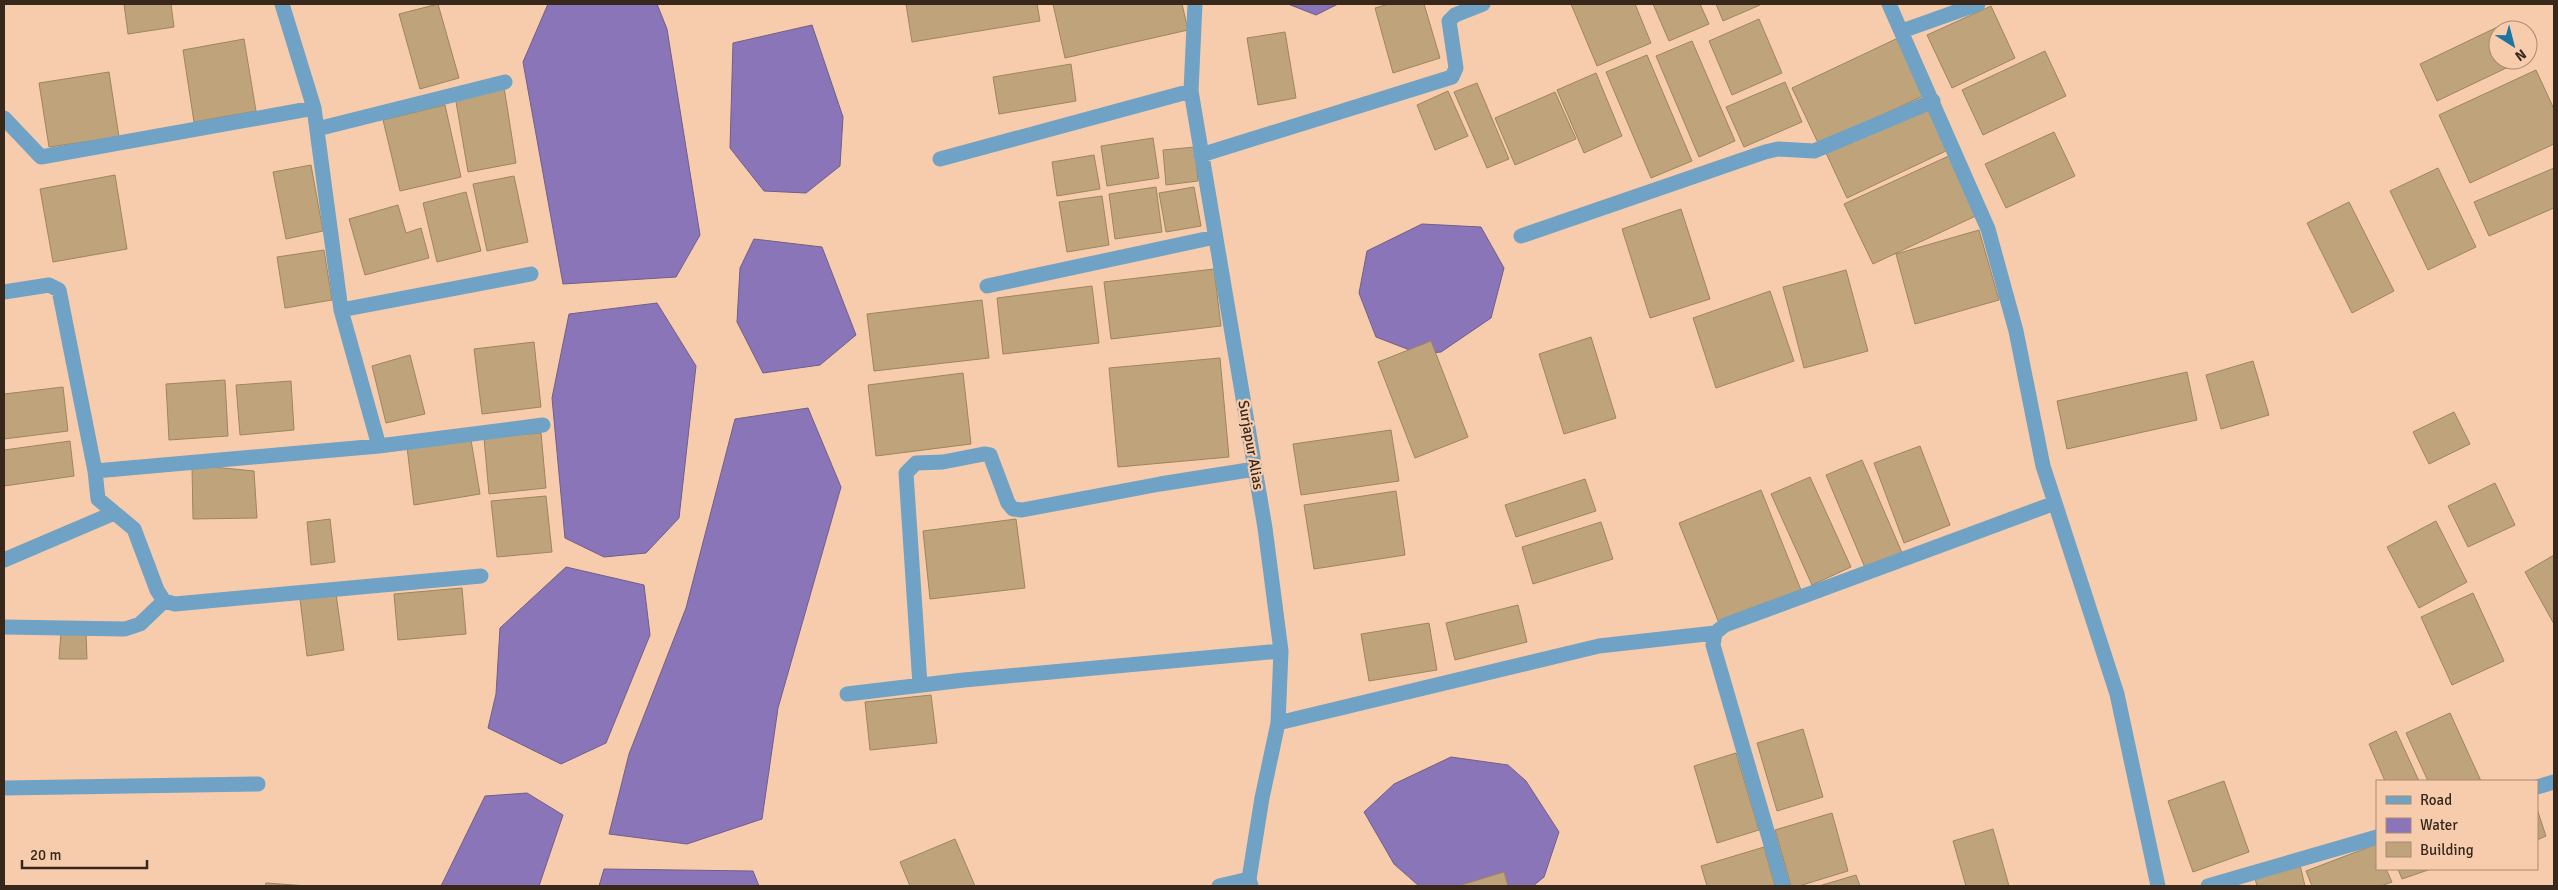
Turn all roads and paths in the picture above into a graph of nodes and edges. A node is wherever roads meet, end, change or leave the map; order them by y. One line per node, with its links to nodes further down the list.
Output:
1 (282, 4): 10 (street)
2 (1195, 4): 8 (street, Surjapur Alias)
3 (1483, 4): 13 (street)
4 (1889, 4): 6 (street)
5 (1978, 4): 6 (street)
6 (1902, 32): 9 (street)
7 (505, 82): 12 (street)
8 (1191, 91): 13 (street, Surjapur Alias); 14 (street)
9 (1933, 101): 15 (street); 25 (street)
10 (314, 108): 11 (street); 12 (street)
11 (4, 118)
12 (317, 129): 20 (street)
13 (1201, 155): 16 (street, Surjapur Alias)
14 (940, 159)
15 (1521, 236)
16 (1215, 237): 18 (street); 23 (street, Surjapur Alias)
17 (531, 274): 20 (street)
18 (987, 286)
19 (4, 292): 24 (street)
20 (341, 310): 22 (street)
21 (543, 425): 22 (street)
22 (379, 446): 24 (street)
23 (1255, 469): 32 (street, Surjapur Alias); 33 (street)
24 (95, 470): 26 (street)
25 (2055, 503): 31 (street); 44 (street)
26 (114, 513): 27 (street); 29 (street)
27 (4, 560)
28 (480, 576): 29 (street)
29 (164, 601): 30 (street)
30 (4, 626)
31 (1715, 632): 35 (street); 43 (street)
32 (1281, 651): 33 (street); 35 (street, Surjapur Alias)
33 (920, 685): 34 (street)
34 (847, 694)
35 (1278, 723): 41 (street, Surjapur Alias)
36 (2554, 782): 38 (street)
37 (258, 784): 39 (street)
38 (2538, 787)
39 (4, 788)
40 (2376, 837): 45 (street)
41 (1250, 883): 42 (street)
42 (1219, 886)
43 (1783, 886)
44 (2158, 886)
45 (2208, 886)

